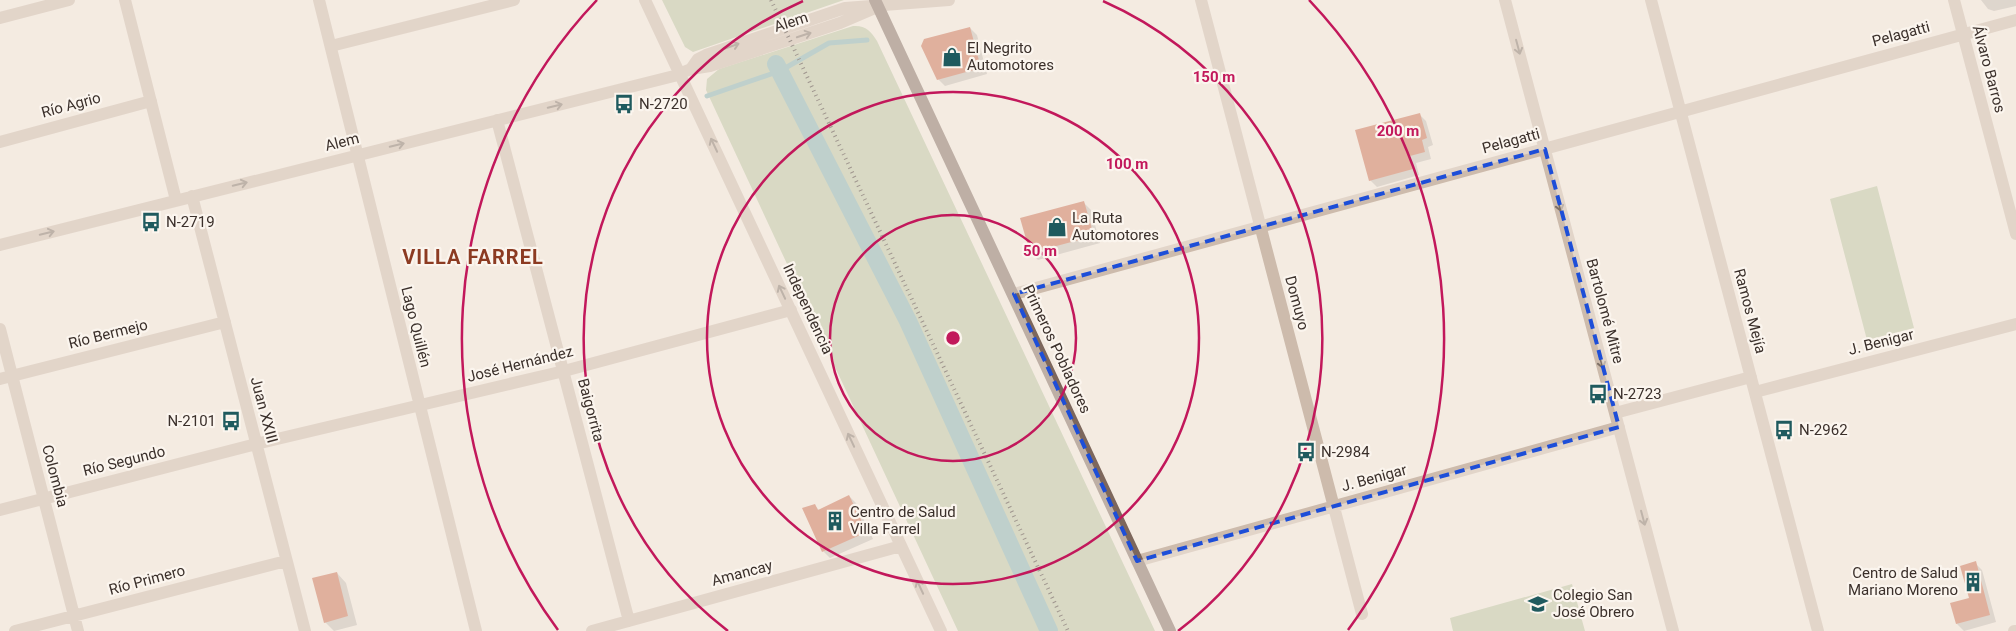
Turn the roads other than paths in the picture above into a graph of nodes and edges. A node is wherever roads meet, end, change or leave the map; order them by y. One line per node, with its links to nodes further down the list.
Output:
1 (69, 0): 13 (street)
2 (125, 0): 18 (street)
3 (319, 0): 16 (street, Lago Quillén)
4 (514, 0): 16 (street)
5 (646, 0): 17 (street, Independencia)
6 (949, 0): 11 (street)
7 (1201, 0): 26 (street, Domuyo)
8 (1505, 0): 22 (street, Bartolomé Mitre, one-way to 22)
9 (1651, 0): 19 (street, Ramos Mejía)
10 (1954, 0): 15 (street, Álvaro Barros)
11 (923, 2): 12 (street)
12 (877, 3): 17 (street, Alem, one-way to 12); 29 (main road, Primeros Pobladores)
13 (0, 18)
14 (2016, 20): 15 (street, Pelagatti)
15 (1963, 34): 19 (street, Pelagatti); 27 (street, Álvaro Barros)
16 (330, 46): 23 (street, Lago Quillén)
17 (685, 72): 20 (street, Alem, one-way to 17); 30 (street, Independencia, one-way to 17)
18 (151, 101): 21 (street, Río Agrio); 25 (street)
19 (1681, 112): 22 (street, Pelagatti); 36 (street, Ramos Mejía)
20 (497, 120): 23 (street, Alem, one-way to 20); 34 (street, Baigorrita)
21 (0, 142)
22 (1544, 149): 26 (street, Pelagatti); 39 (street, Bartolomé Mitre, one-way to 39)
23 (357, 155): 24 (street, Alem, one-way to 23); 38 (street, Lago Quillén)
24 (192, 196): 25 (street, Alem); 31 (street, Juan XXIII)
25 (176, 200): 28 (street, Alem, one-way to 25)
26 (1260, 227): 29 (street, Pelagatti); 43 (street, Domuyo)
27 (2016, 234)
28 (0, 245)
29 (1014, 294): 47 (main road, Primeros Pobladores)
30 (790, 310): 34 (street, José Hernández); 45 (street, Independencia, one-way to 30)
31 (225, 322): 35 (street, Río Bermejo); 41 (street, Juan XXIII)
32 (2016, 324): 37 (street, J. Benigar)
33 (0, 329): 35 (street, Colombia)
34 (564, 371): 38 (street, José Hernández); 50 (street, Baigorrita)
35 (6, 377): 42 (street, Colombia)
36 (1751, 377): 37 (street, Ramos Mejía); 39 (street)
37 (1755, 392): 59 (street, Ramos Mejía)
38 (418, 406): 41 (street, José Hernández); 54 (street, Lago Quillén)
39 (1615, 413): 40 (street, Bartolomé Mitre)
40 (1619, 427): 43 (street, J. Benigar); 58 (street, Bartolomé Mitre, one-way to 58)
41 (256, 444): 42 (street, Río Segundo); 46 (street, Juan XXIII)
42 (44, 498): 44 (street, Río Segundo); 49 (street, Colombia)
43 (1334, 506): 47 (street, J. Benigar); 48 (street, Domuyo)
44 (0, 510)
45 (901, 546): 50 (street, Amancay); 56 (street, Independencia, one-way to 45)
46 (286, 560): 49 (street, Río Primero); 53 (street, Juan XXIII)
47 (1137, 561): 57 (main road, Primeros Pobladores)
48 (1362, 614)
49 (74, 616): 51 (street, Río Primero); 52 (street, Colombia)
50 (629, 621): 55 (street, Amancay)
51 (15, 631)
52 (78, 631)
53 (305, 631)
54 (476, 631)
55 (592, 631)
56 (941, 631)
57 (1170, 631)
58 (1673, 631)
59 (1818, 631)

